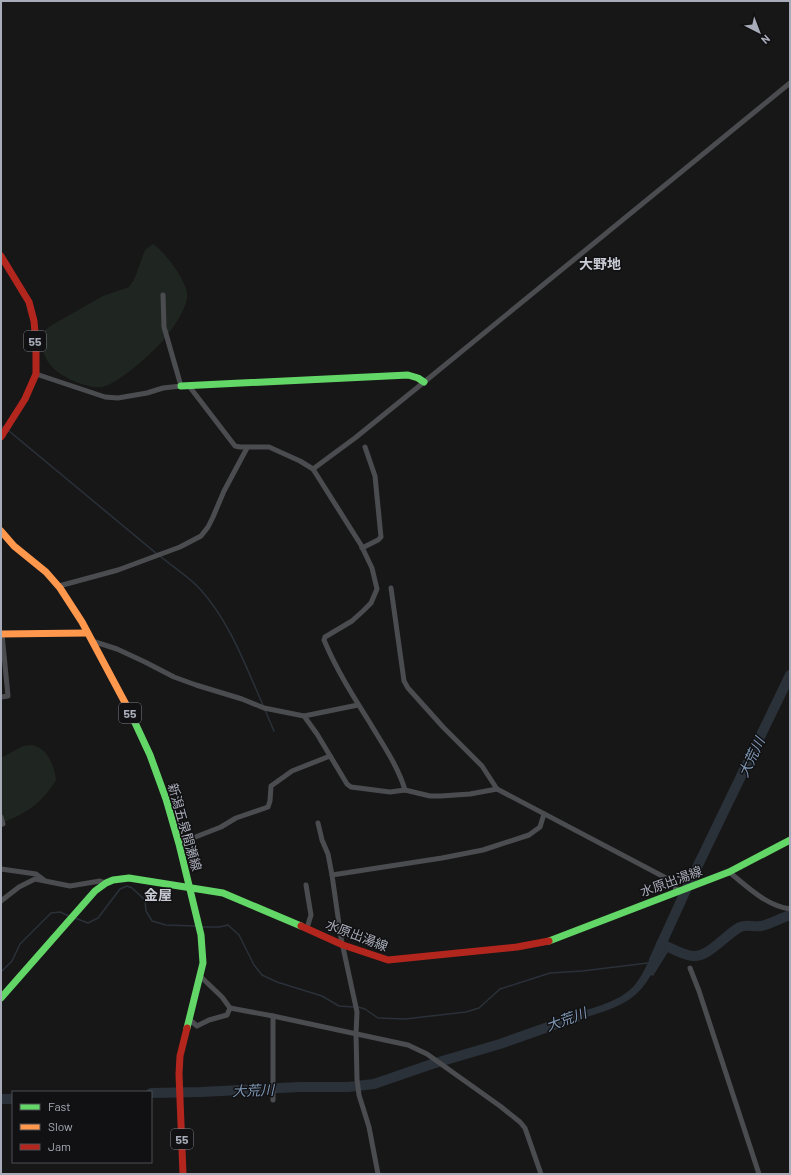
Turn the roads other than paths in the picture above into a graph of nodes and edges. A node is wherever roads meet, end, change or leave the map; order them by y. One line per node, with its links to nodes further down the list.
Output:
1 (790, 83): 5 (street)
2 (1, 256): 4 (main road, 55)
3 (163, 295): 6 (street)
4 (36, 374): 6 (street); 8 (main road, 55)
5 (424, 382): 7 (main road); 11 (street)
6 (181, 386): 7 (main road)
7 (189, 386): 10 (street)
8 (4, 432)
9 (365, 447): 13 (street)
10 (247, 448): 11 (street); 14 (street)
11 (313, 469): 13 (street)
12 (1, 531): 14 (main road, 新潟五泉間瀬線 / 55)
13 (362, 548): 20 (street)
14 (59, 586): 16 (main road, 新潟五泉間瀬線 / 55)
15 (391, 588): 23 (street)
16 (87, 633): 17 (main road); 18 (main road, 新潟五泉間瀬線 / 55)
17 (1, 634): 19 (street)
18 (92, 641): 21 (street); 30 (main road, 新潟五泉間瀬線 / 55)
19 (1, 697)
20 (358, 705): 21 (street); 24 (street)
21 (304, 716): 22 (street)
22 (330, 756): 24 (street); 30 (street)
23 (497, 789): 24 (street); 25 (street)
24 (405, 790)
25 (544, 814): 33 (street); 38 (street)
26 (1, 817): 28 (street)
27 (318, 823): 33 (street)
28 (3, 824)
29 (790, 840): 32 (main road, 水原出湯線)
30 (180, 843): 37 (main road, 新潟五泉間瀬線 / 55)
31 (1, 869): 34 (street)
32 (728, 872): 38 (main road, 水原出湯線); 40 (street)
33 (332, 875): 42 (street)
34 (45, 881): 35 (street); 39 (street)
35 (106, 883): 37 (main road, 水原出湯線); 45 (main road, 水原出湯線)
36 (306, 885): 41 (street)
37 (190, 887): 41 (main road, 水原出湯線); 44 (main road, 新潟五泉間瀬線 / 55)
38 (678, 890): 42 (main road, 水原出湯線)
39 (1, 901)
40 (790, 909)
41 (307, 928): 42 (main road, 水原出湯線)
42 (343, 945): 49 (street)
43 (690, 968): 54 (street)
44 (200, 976): 46 (street); 48 (main road, 新潟五泉間瀬線 / 55)
45 (1, 998)
46 (230, 1008): 47 (street); 48 (street)
47 (273, 1016): 49 (street); 50 (street)
48 (190, 1020): 51 (main road, 新潟五泉間瀬線 / 55)
49 (356, 1034): 52 (street); 53 (street)
50 (273, 1100)
51 (183, 1174)
52 (378, 1174)
53 (540, 1174)
54 (759, 1174)

